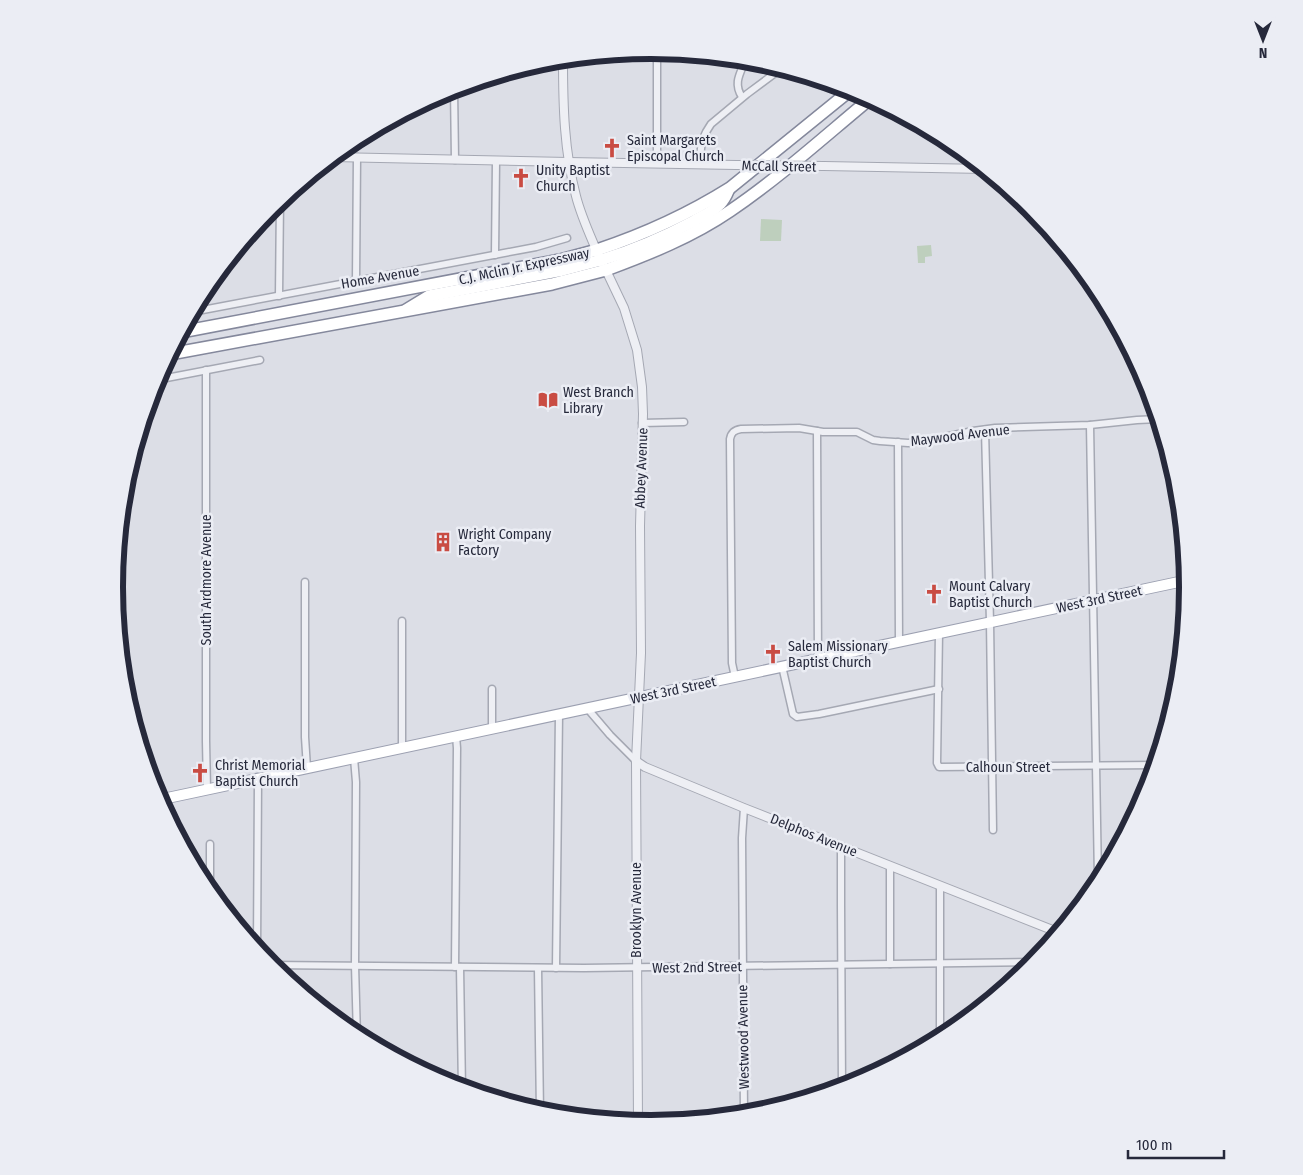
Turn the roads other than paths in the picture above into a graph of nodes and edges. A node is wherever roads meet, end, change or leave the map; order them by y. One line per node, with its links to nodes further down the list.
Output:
1 (657, 59): 14 (street)
2 (563, 66): 13 (street, Abbey Avenue)
3 (743, 67): 7 (street)
4 (774, 74): 7 (street)
5 (844, 95): 20 (highway)
6 (454, 97): 11 (street)
7 (742, 98): 15 (street)
8 (864, 104): 20 (highway, C.J. Mclin Jr. Expressway)
9 (345, 157): 10 (street, McCall Street)
10 (357, 157): 11 (street, McCall Street); 21 (street)
11 (455, 160): 12 (street, McCall Street)
12 (496, 161): 13 (street, McCall Street); 19 (street)
13 (568, 162): 14 (street, McCall Street); 20 (street, Abbey Avenue)
14 (658, 163): 15 (street, McCall Street)
15 (699, 164): 16 (street, McCall Street, bridge)
16 (974, 169)
17 (280, 212): 22 (street)
18 (568, 238): 19 (street, Home Avenue)
19 (495, 255): 21 (street, Home Avenue)
20 (602, 260): 24 (highway, C.J. Mclin Jr. Expressway); 25 (highway); 31 (street, Abbey Avenue)
21 (356, 281): 22 (street, Home Avenue)
22 (279, 296): 23 (street, Home Avenue)
23 (203, 309)
24 (190, 330)
25 (178, 353)
26 (260, 360): 27 (street)
27 (206, 370): 28 (street); 61 (street, South Ardmore Avenue)
28 (166, 378)
29 (1152, 419): 32 (street, Maywood Avenue)
30 (684, 422): 31 (street)
31 (642, 423): 48 (street, Abbey Avenue)
32 (1090, 425): 33 (street, Maywood Avenue); 38 (street)
33 (985, 430): 35 (street, Maywood Avenue); 40 (street)
34 (817, 431): 35 (street, Maywood Avenue); 43 (street); 45 (street, Maywood Avenue)
35 (898, 442): 42 (street)
36 (306, 582): 59 (street)
37 (1180, 582): 38 (main road, West 3rd Street)
38 (1093, 600): 40 (main road, West 3rd Street); 57 (street)
39 (402, 621): 53 (street)
40 (990, 622): 41 (main road, West 3rd Street); 58 (street)
41 (939, 633): 42 (main road, West 3rd Street); 46 (street)
42 (899, 641): 43 (main road, West 3rd Street)
43 (818, 659): 44 (main road, West 3rd Street)
44 (782, 666): 45 (main road, West 3rd Street); 46 (street)
45 (735, 676): 48 (main road, West 3rd Street)
46 (939, 688): 58 (street, Calhoun Street)
47 (492, 690): 51 (street)
48 (639, 697): 49 (main road, West 3rd Street); 55 (street, Brooklyn Avenue)
49 (587, 708): 50 (main road, West 3rd Street); 55 (street, Delphos Avenue)
50 (558, 714): 51 (main road, West 3rd Street); 83 (street)
51 (492, 728): 52 (main road, West 3rd Street)
52 (456, 736): 53 (main road, West 3rd Street); 80 (street)
53 (402, 748): 54 (main road, West 3rd Street)
54 (354, 758): 59 (main road, West 3rd Street); 78 (street)
55 (636, 761): 63 (street, Delphos Avenue); 81 (street, Brooklyn Avenue)
56 (1149, 765): 57 (street, Calhoun Street)
57 (1096, 766): 58 (street, Calhoun Street); 68 (street)
58 (992, 767): 64 (street)
59 (307, 768): 60 (main road, West 3rd Street)
60 (258, 778): 61 (main road, West 3rd Street); 72 (street)
61 (207, 790): 62 (main road, West 3rd Street)
62 (168, 800)
63 (744, 808): 66 (street, Delphos Avenue); 79 (street, Westwood Avenue)
64 (993, 830)
65 (210, 844): 69 (street)
66 (841, 846): 67 (street, Delphos Avenue); 77 (street)
67 (890, 866): 70 (street, Delphos Avenue); 74 (street)
68 (1098, 870)
69 (210, 878)
70 (940, 886): 71 (street, Delphos Avenue); 75 (street)
71 (1054, 930)
72 (257, 939)
73 (1024, 962): 75 (street, West 2nd Street)
74 (890, 964): 75 (street, West 2nd Street); 77 (street, West 2nd Street)
75 (940, 964): 85 (street)
76 (282, 965): 78 (street, West 2nd Street)
77 (841, 965): 79 (street, West 2nd Street); 86 (street)
78 (354, 966): 80 (street, West 2nd Street); 84 (street)
79 (742, 966): 81 (street, West 2nd Street); 89 (street, Westwood Avenue)
80 (458, 967): 82 (street, West 2nd Street); 87 (street)
81 (636, 967): 83 (street, West 2nd Street); 90 (street, Brooklyn Avenue)
82 (538, 968): 83 (street, West 2nd Street); 88 (street)
83 (556, 968)
84 (357, 1026)
85 (940, 1030)
86 (842, 1080)
87 (462, 1081)
88 (540, 1104)
89 (744, 1108)
90 (638, 1116)

